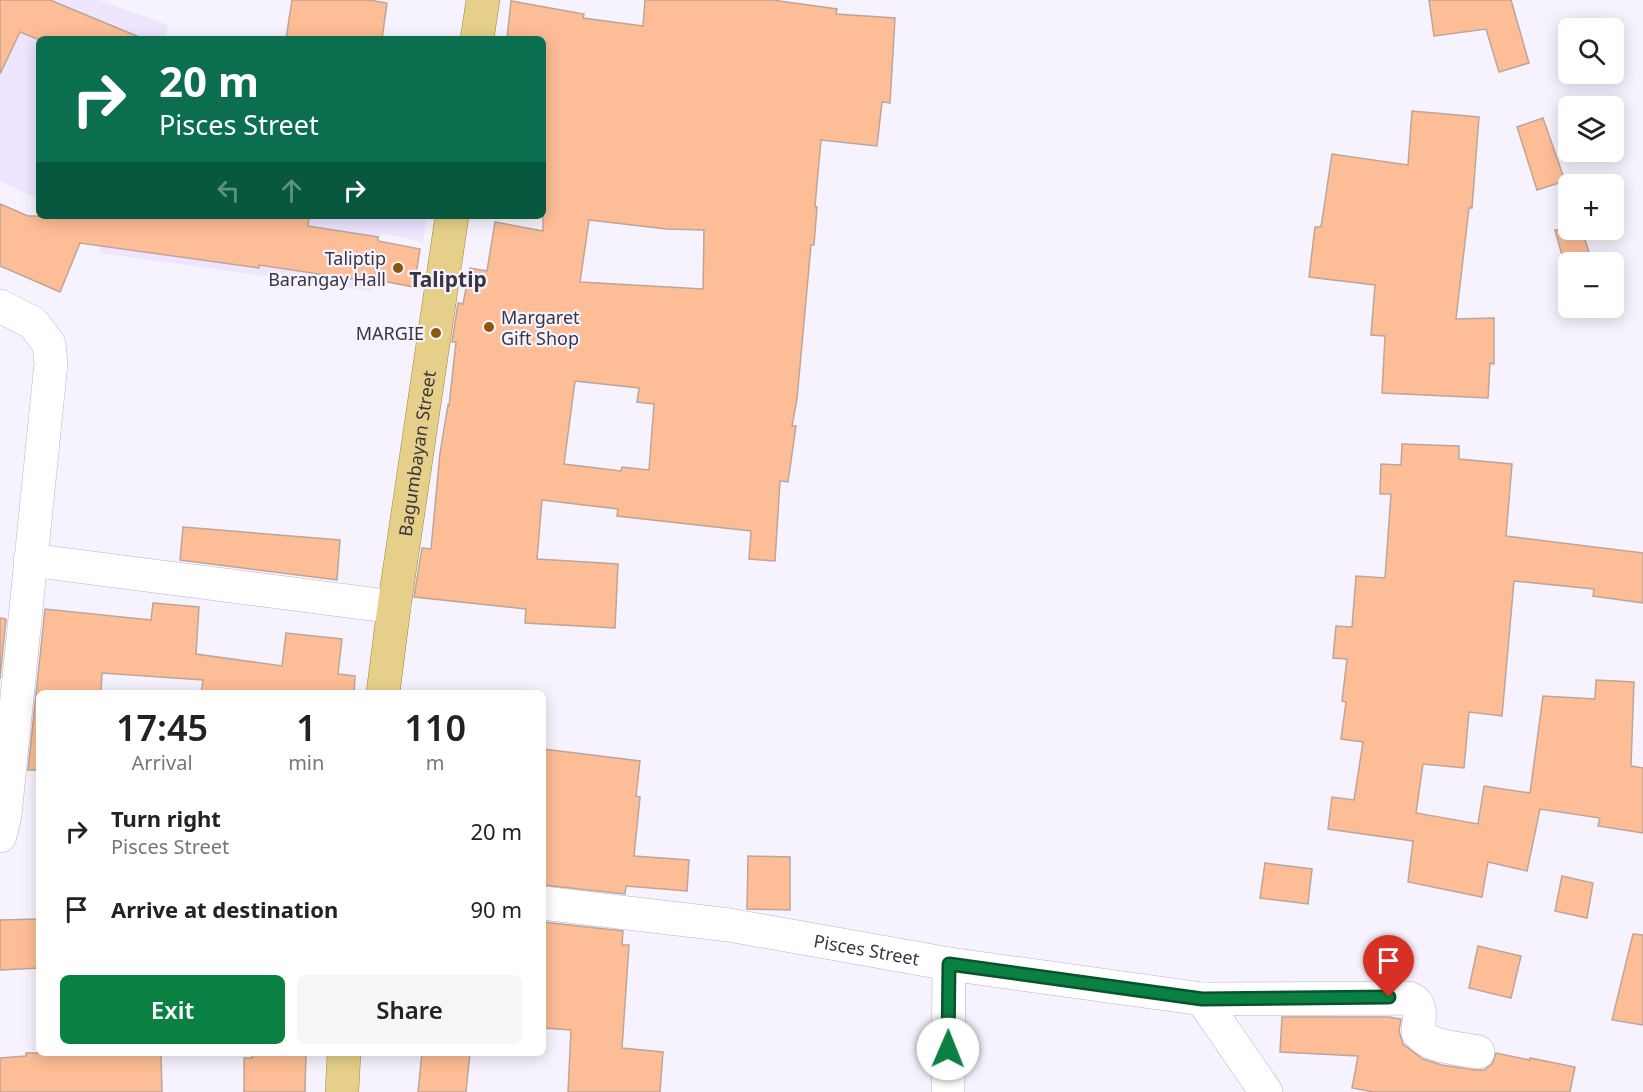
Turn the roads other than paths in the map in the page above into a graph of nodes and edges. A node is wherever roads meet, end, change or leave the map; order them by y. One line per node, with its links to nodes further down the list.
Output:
1 (483, 0): 2 (main road)
2 (477, 36)
3 (452, 219): 6 (main road, Bagumbayan Street)
4 (0, 306): 5 (street)
5 (30, 560): 6 (street); 8 (street)
6 (393, 607): 7 (main road, Bagumbayan Street)
7 (383, 690)
8 (2, 822)
9 (546, 903): 10 (street, Pisces Street)
10 (949, 964): 11 (street, Pisces Street); 15 (street)
11 (1202, 999): 12 (street, Pisces Street); 16 (street)
12 (1478, 1052)
13 (344, 1056): 14 (main road)
14 (342, 1092)
15 (948, 1092)
16 (1266, 1092)

